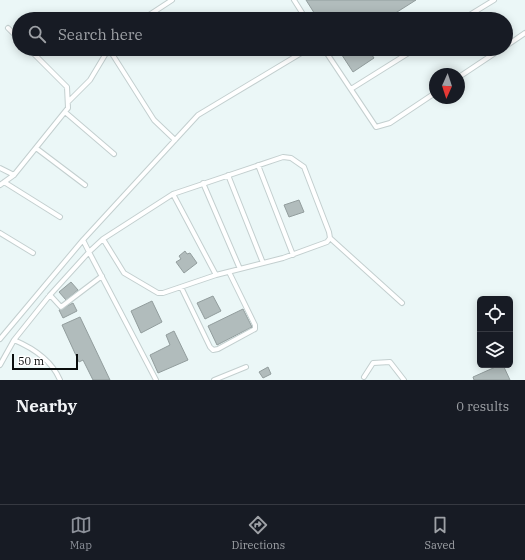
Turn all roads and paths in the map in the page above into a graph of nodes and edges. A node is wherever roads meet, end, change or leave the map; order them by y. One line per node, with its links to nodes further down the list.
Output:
1 (172, 0): 4 (lane)
2 (294, 0): 5 (lane)
3 (494, 0): 6 (lane)
4 (154, 12)
5 (302, 12)
6 (474, 12)
7 (8, 28): 8 (lane)
8 (12, 32)
9 (525, 33): 10 (lane)
10 (513, 41)
11 (36, 56): 21 (lane)
12 (105, 56): 21 (lane)
13 (113, 56): 23 (lane)
14 (296, 56): 23 (lane)
15 (329, 56): 19 (lane)
16 (404, 56): 19 (lane)
17 (490, 56): 18 (lane)
18 (465, 73)
19 (351, 89): 20 (lane)
20 (429, 97)
21 (68, 102): 22 (lane)
22 (65, 112): 24 (lane); 25 (lane)
23 (174, 140): 39 (lane)
24 (36, 148): 28 (lane); 33 (lane)
25 (114, 154)
26 (258, 165): 29 (lane); 37 (lane); 42 (lane)
27 (0, 168): 28 (lane)
28 (14, 175): 30 (lane)
29 (228, 175): 31 (lane); 43 (lane)
30 (4, 182): 32 (lane); 35 (lane)
31 (203, 183): 34 (lane); 44 (lane)
32 (0, 184)
33 (85, 184)
34 (173, 194): 38 (lane); 46 (lane)
35 (60, 217)
36 (0, 233): 41 (lane)
37 (330, 238): 42 (lane); 50 (lane)
38 (103, 239): 40 (lane); 48 (lane)
39 (83, 240): 40 (lane); 51 (lane)
40 (89, 252): 47 (lane); 49 (lane)
41 (33, 253)
42 (293, 255): 43 (lane)
43 (263, 263): 44 (lane)
44 (240, 269): 45 (lane)
45 (229, 272): 46 (lane); 48 (lane)
46 (216, 275): 48 (lane)
47 (102, 276): 49 (lane); 57 (lane)
48 (180, 287)
49 (50, 295): 52 (lane)
50 (402, 303)
51 (0, 338)
52 (14, 340): 53 (lane); 56 (lane)
53 (0, 365)
54 (246, 367): 58 (lane)
55 (364, 377): 59 (lane)
56 (60, 380)
57 (156, 380)
58 (214, 380)
59 (404, 380)

